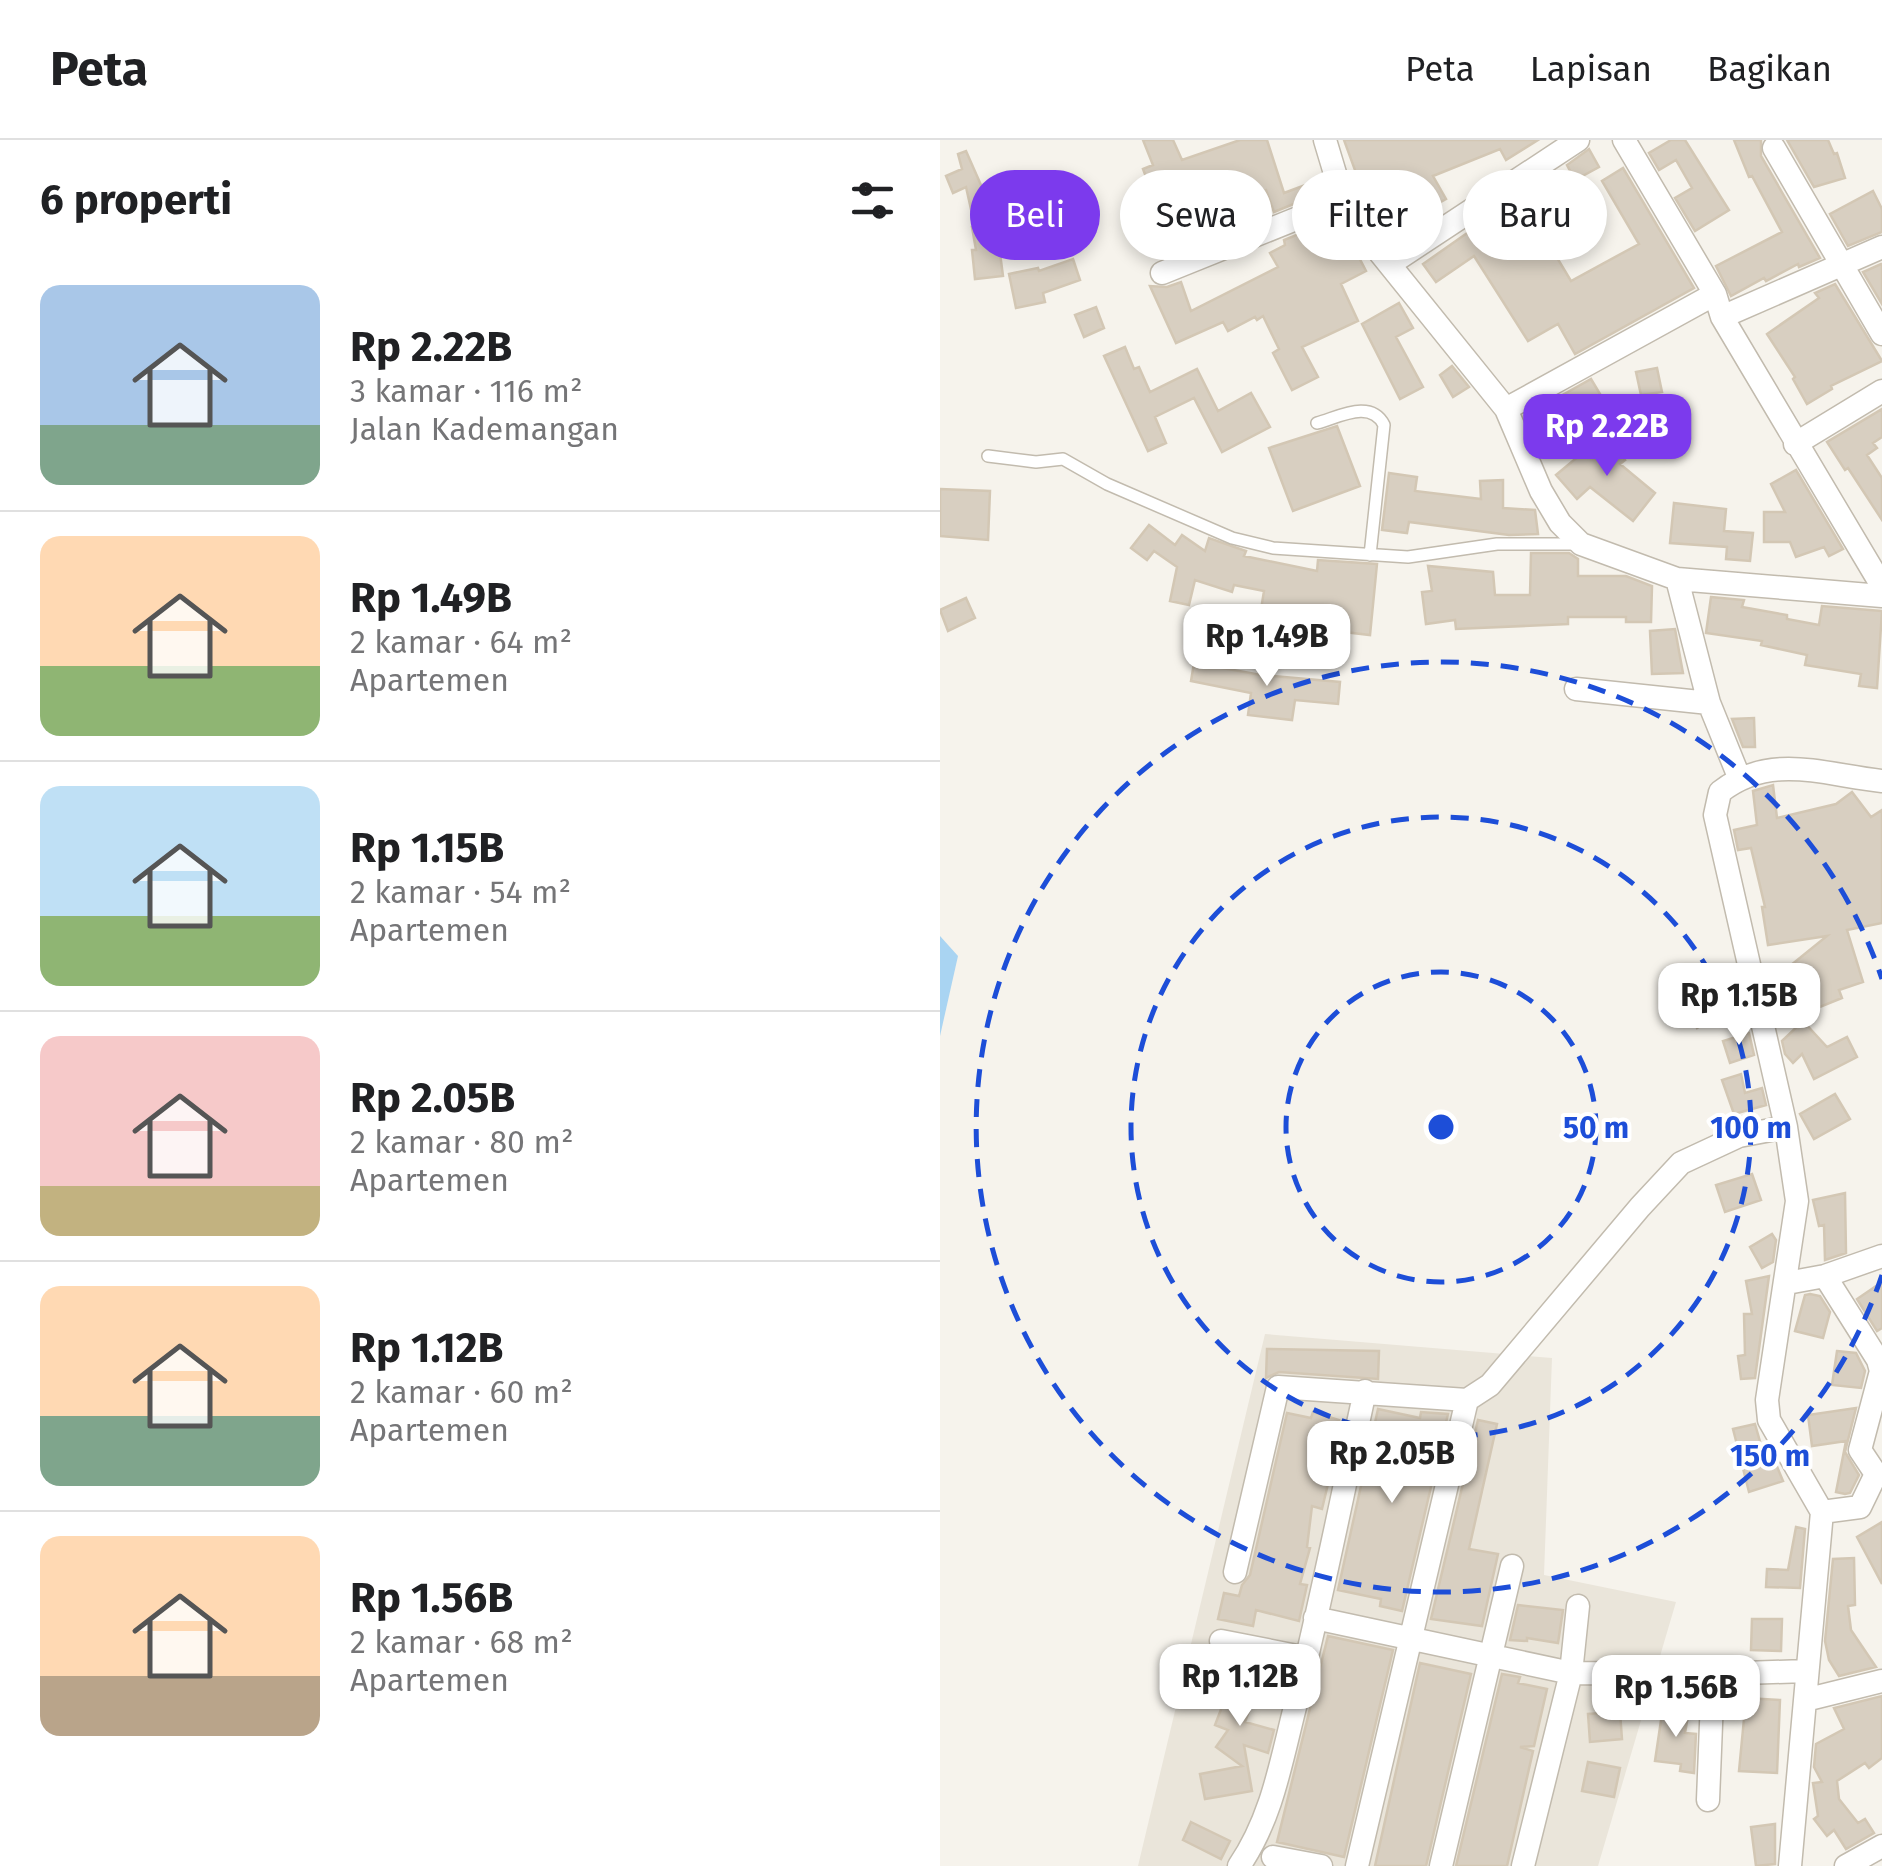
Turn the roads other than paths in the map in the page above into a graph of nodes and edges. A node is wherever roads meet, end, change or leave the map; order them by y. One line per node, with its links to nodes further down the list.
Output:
1 (1325, 140): 6 (street)
2 (1578, 140): 10 (street)
3 (1653, 140): 4 (street)
4 (1628, 145): 13 (street)
5 (1774, 148): 11 (street)
6 (1334, 170)
7 (1292, 220): 12 (street)
8 (1882, 247): 11 (street)
9 (1387, 260): 10 (street)
10 (1390, 264): 17 (street)
11 (1842, 264): 14 (street); 15 (street)
12 (1162, 272)
13 (1715, 294): 14 (street); 17 (street)
14 (1722, 318): 19 (street)
15 (1882, 334)
16 (1882, 391): 19 (street)
17 (1506, 409): 21 (street)
18 (1317, 422): 22 (lane)
19 (1795, 444): 24 (street)
20 (988, 456): 22 (lane)
21 (1581, 544): 22 (lane); 23 (street)
22 (1370, 555)
23 (1677, 579): 25 (street); 27 (street)
24 (1882, 586)
25 (1882, 596)
26 (1576, 690): 27 (street)
27 (1709, 703): 28 (street)
28 (1739, 777): 29 (street); 30 (street)
29 (1882, 781)
30 (1786, 1127): 33 (street); 35 (street)
31 (1882, 1256): 32 (street)
32 (1825, 1276): 33 (street); 36 (street)
33 (1787, 1283): 36 (street)
34 (1365, 1391): 35 (street); 38 (street); 40 (street)
35 (1467, 1400): 41 (street)
36 (1822, 1512): 45 (street)
37 (1512, 1566): 43 (street)
38 (1236, 1572)
39 (1578, 1606): 46 (street)
40 (1316, 1618): 41 (street); 44 (street)
41 (1410, 1638): 43 (street); 55 (street)
42 (1221, 1640): 44 (street)
43 (1490, 1655): 46 (street); 56 (street)
44 (1307, 1658): 52 (street)
45 (1806, 1671): 47 (street); 49 (street)
46 (1571, 1673): 47 (street); 57 (street)
47 (1713, 1674): 50 (street)
48 (1882, 1681): 49 (street)
49 (1804, 1700): 58 (street)
50 (1708, 1800)
51 (1882, 1846): 59 (street)
52 (1272, 1856): 53 (street); 54 (street)
53 (1239, 1866)
54 (1321, 1866)
55 (1358, 1866)
56 (1441, 1866)
57 (1523, 1866)
58 (1790, 1866)
59 (1846, 1866)

